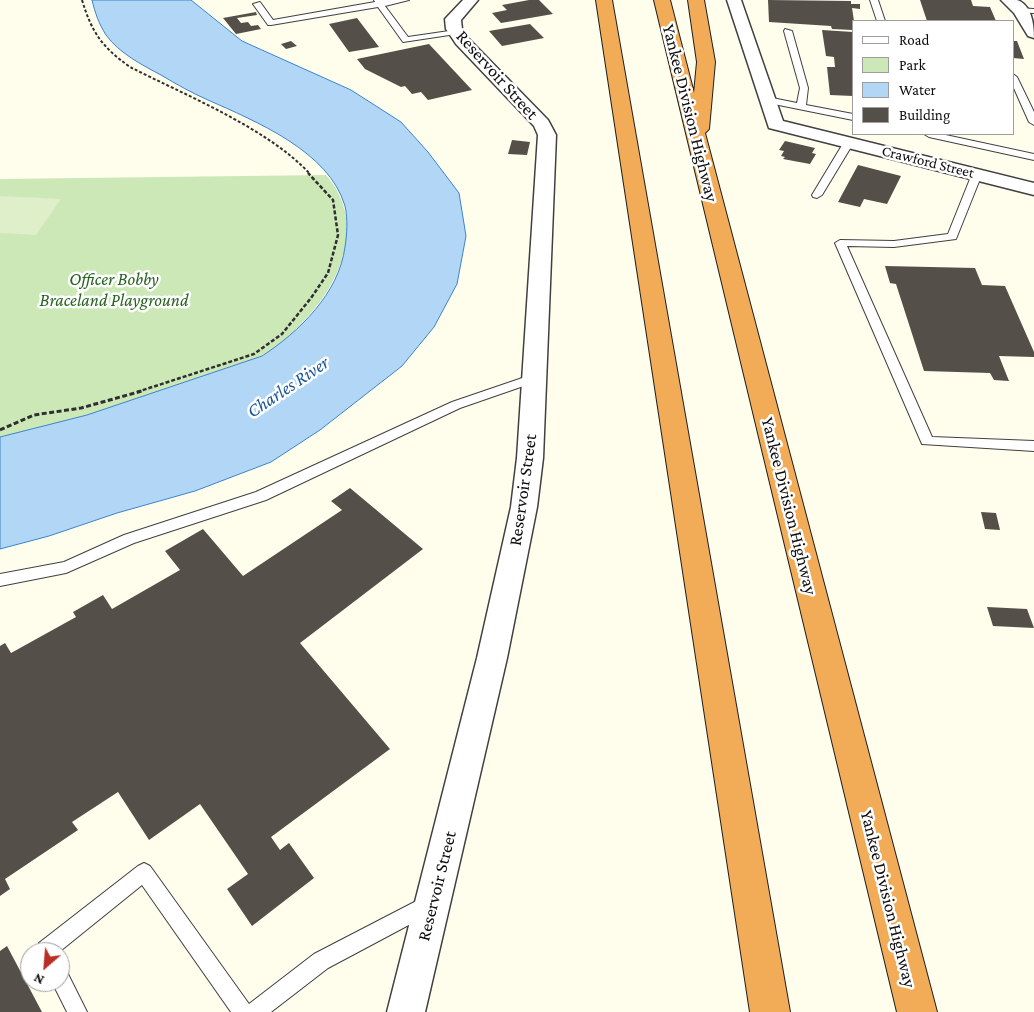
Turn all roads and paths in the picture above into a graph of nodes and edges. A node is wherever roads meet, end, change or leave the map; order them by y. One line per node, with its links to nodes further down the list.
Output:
1 (82, 0): 31 (path)
2 (405, 0): 10 (lane)
3 (471, 0): 15 (street, Reservoir Street)
4 (604, 0): 41 (highway)
5 (662, 0): 25 (highway, Yankee Division Highway)
6 (696, 0): 25 (highway)
7 (734, 0): 18 (street, Crawford Street)
8 (874, 0): 13 (lane)
9 (1008, 0): 12 (street)
10 (379, 2): 11 (lane); 15 (lane)
11 (258, 4)
12 (1027, 10): 16 (street)
13 (881, 20)
14 (788, 31): 19 (lane)
15 (456, 32): 30 (street, Reservoir Street)
16 (1034, 33)
17 (1014, 79): 21 (lane)
18 (767, 100): 19 (lane); 24 (street, Crawford Street)
19 (801, 106): 20 (lane)
20 (852, 117)
21 (1034, 122)
22 (939, 135): 23 (lane)
23 (968, 138): 26 (lane)
24 (849, 142): 27 (street, Crawford Street); 29 (lane)
25 (698, 148): 42 (highway, Yankee Division Highway)
26 (1034, 157)
27 (977, 174): 28 (street, Crawford Street); 32 (lane)
28 (1034, 189)
29 (817, 195)
30 (534, 378): 33 (lane); 34 (street, Reservoir Street)
31 (0, 430)
32 (1034, 446)
33 (0, 580)
34 (433, 902): 39 (lane); 40 (street, Reservoir Street)
35 (56, 942): 38 (lane)
36 (67, 992): 37 (lane)
37 (77, 1012)
38 (243, 1012)
39 (255, 1012)
40 (406, 1012)
41 (770, 1012)
42 (917, 1012)

